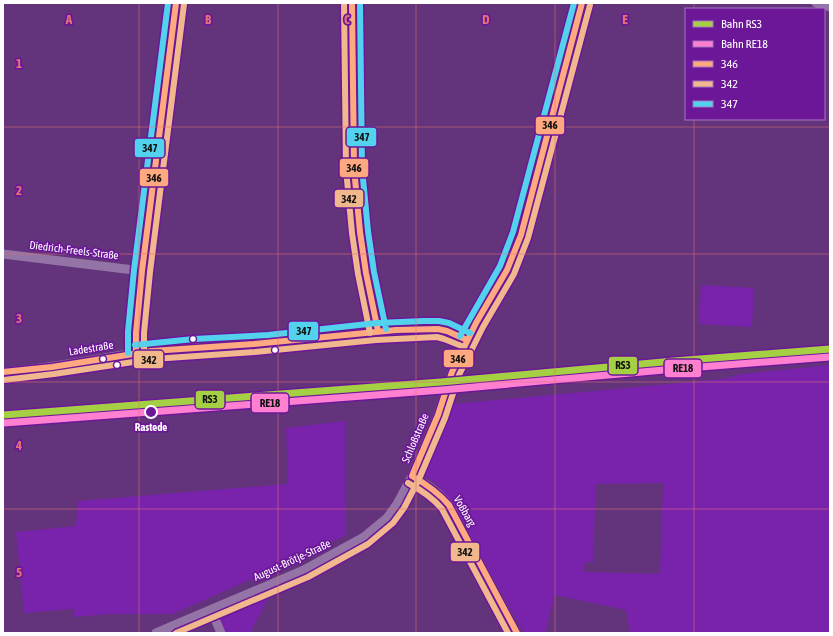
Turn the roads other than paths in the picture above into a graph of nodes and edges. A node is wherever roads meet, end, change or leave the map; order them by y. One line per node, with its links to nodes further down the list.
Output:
1 (176, 3): 7 (street)
2 (352, 3): 8 (street)
3 (582, 3): 9 (street, Schloßstraße)
4 (816, 3): 5 (street)
5 (830, 7)
6 (3, 254): 7 (street, Diedrich-Freels-Straße)
7 (142, 271): 10 (street)
8 (378, 332): 9 (street, Ladestraße); 10 (street, Ladestraße)
9 (467, 340): 12 (street, Schloßstraße)
10 (136, 353): 11 (street, Ladestraße)
11 (3, 372)
12 (412, 476): 13 (street, August-Brötje-Straße); 16 (street, Voßbarg)
13 (211, 610): 14 (street, August-Brötje-Straße); 15 (street)
14 (156, 633)
15 (221, 633)
16 (517, 633)

